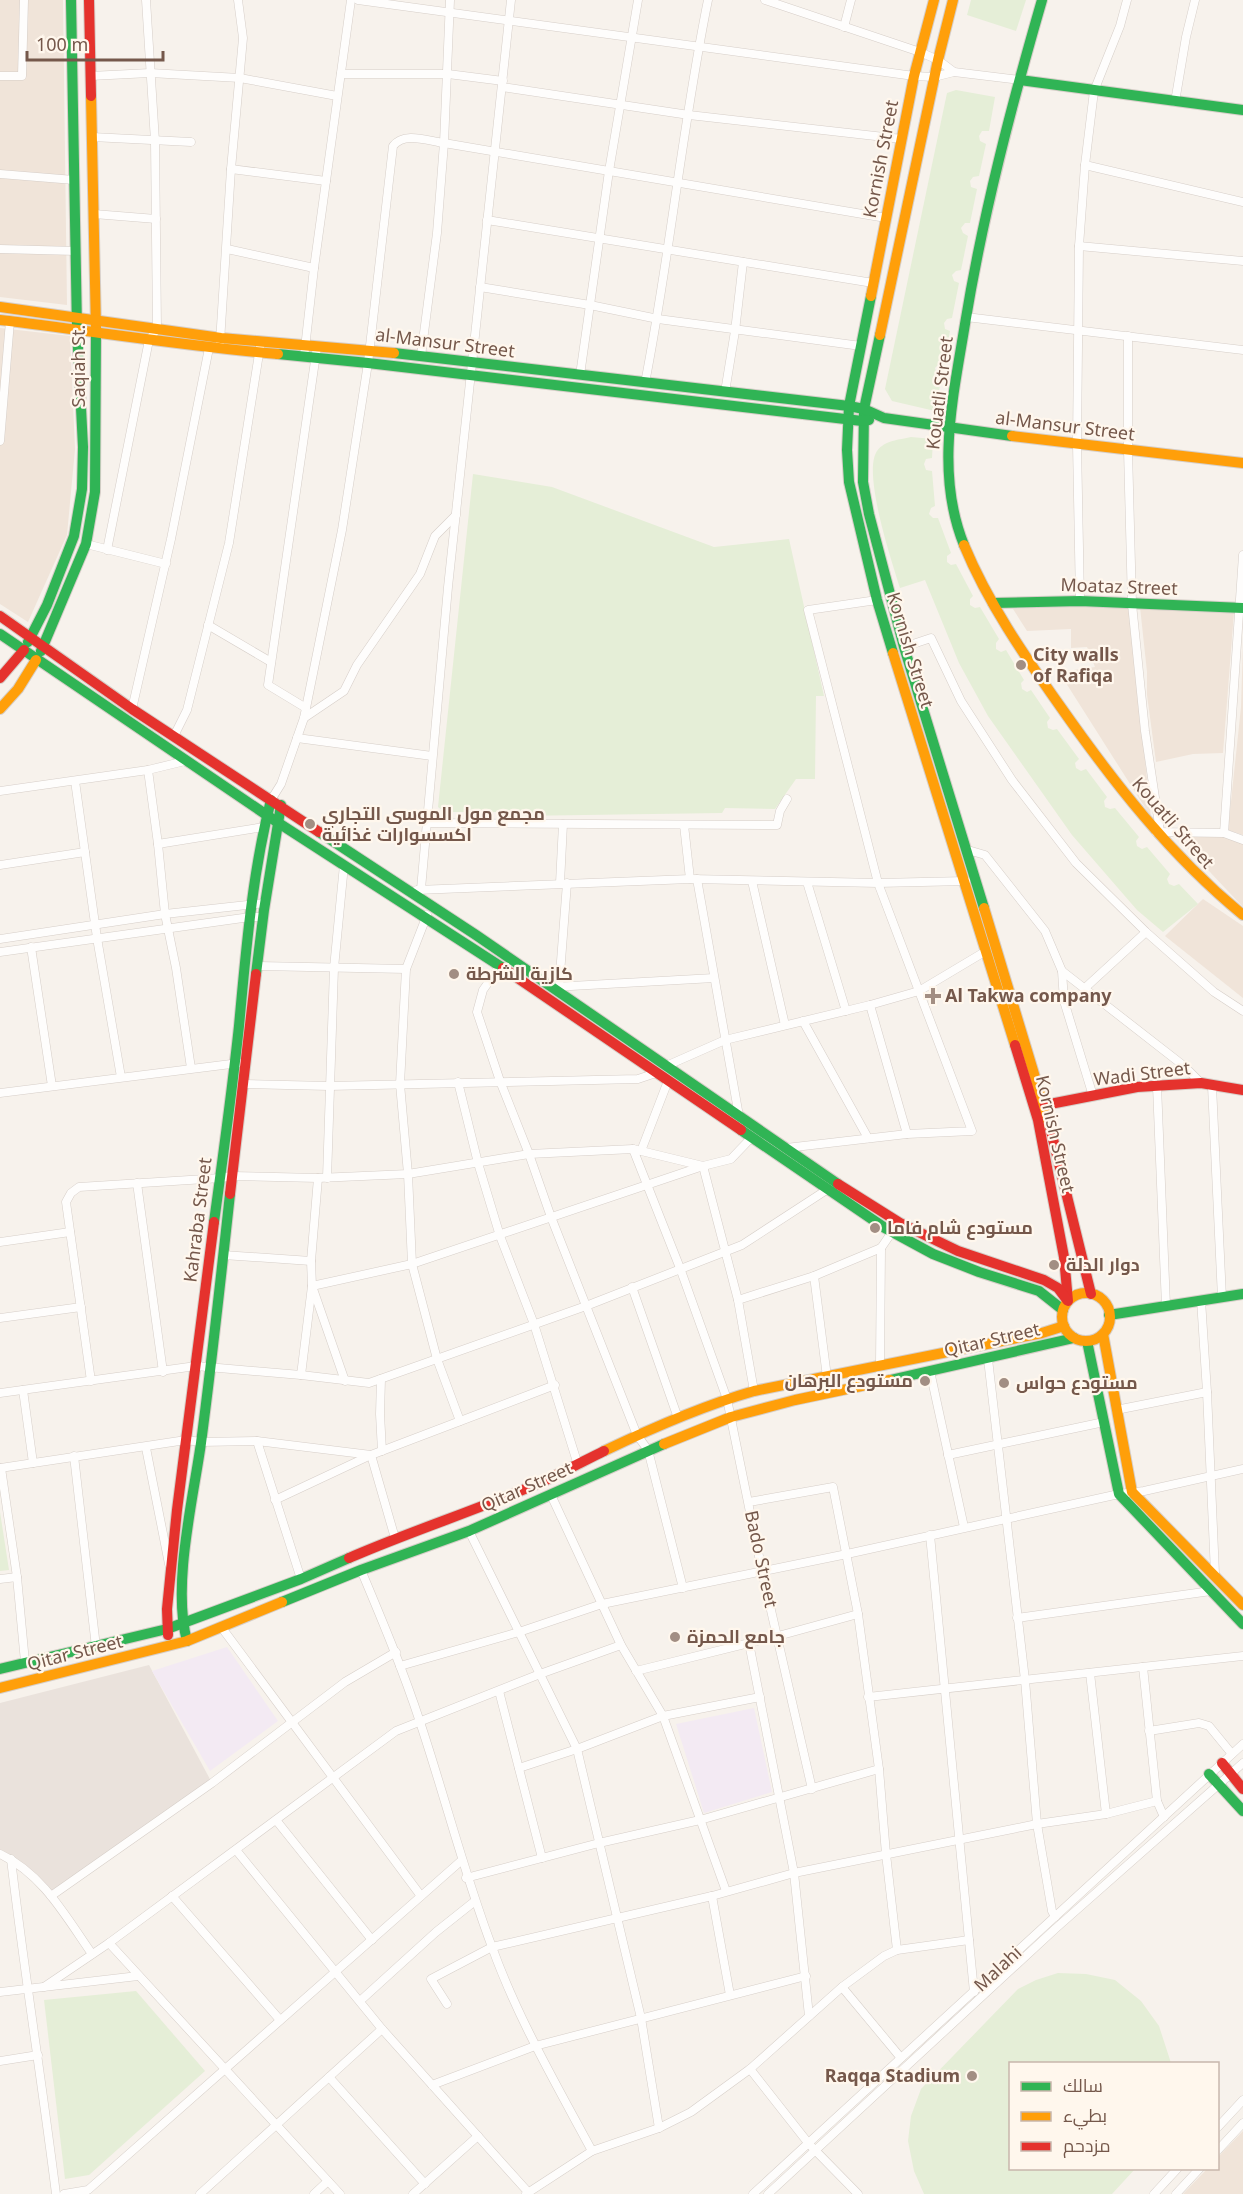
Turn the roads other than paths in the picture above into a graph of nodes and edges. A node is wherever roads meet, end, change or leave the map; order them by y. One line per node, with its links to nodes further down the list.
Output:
1 (24, 0): 31 (street)
2 (72, 0): 54 (main road, Saqiah St.)
3 (89, 0): 32 (main road, Saqiah St.)
4 (146, 0): 28 (street)
5 (238, 0): 35 (street)
6 (351, 0): 29 (street)
7 (358, 0): 20 (street)
8 (450, 0): 20 (street)
9 (511, 0): 21 (street)
10 (638, 0): 23 (street)
11 (708, 0): 24 (street)
12 (765, 0): 19 (street)
13 (851, 0): 22 (street)
14 (934, 0): 25 (main road, Kornish Street)
15 (953, 0): 26 (main road, Kornish Street)
16 (1042, 0): 36 (main road, Kouatli Street)
17 (1127, 0): 38 (street)
18 (1195, 0): 40 (street)
19 (775, 2): 22 (street)
20 (450, 13): 21 (street); 30 (street)
21 (509, 21): 23 (street); 37 (street)
22 (844, 27): 25 (street)
23 (633, 39): 24 (street); 41 (street)
24 (698, 48): 33 (street); 43 (street)
25 (920, 52): 26 (street); 33 (main road, Kornish Street)
26 (938, 60): 27 (street); 34 (main road, Kornish Street)
27 (954, 72): 34 (street); 36 (street)
28 (150, 73): 32 (street); 35 (street); 46 (street)
29 (341, 74): 30 (street); 39 (street)
30 (448, 74): 37 (street); 48 (street)
31 (0, 76)
32 (90, 76): 44 (main road, Saqiah St.)
33 (914, 76): 34 (street); 45 (main road, Kornish Street)
34 (934, 77): 105 (main road, Kornish Street)
35 (240, 78): 39 (street); 51 (street)
36 (1020, 80): 38 (main road); 76 (main road, Kouatli Street)
37 (502, 84): 41 (street); 49 (street)
38 (1094, 91): 40 (main road); 50 (street)
39 (337, 96): 55 (street)
40 (1175, 102): 42 (main road)
41 (621, 105): 43 (street); 52 (street)
42 (1243, 110)
43 (689, 115): 45 (street); 56 (street)
44 (92, 137): 46 (street); 58 (main road, Saqiah St.)
45 (902, 139): 59 (main road, Kornish Street)
46 (155, 141): 47 (street); 60 (street)
47 (190, 142)
48 (444, 143): 49 (street); 92 (street); 96 (street)
49 (495, 151): 52 (street); 61 (street)
50 (1084, 165): 57 (street); 63 (street)
51 (231, 169): 55 (street); 65 (street)
52 (609, 171): 56 (street); 62 (street)
53 (0, 174): 54 (street)
54 (74, 180): 66 (main road, Saqiah St.)
55 (326, 181): 70 (street)
56 (679, 183): 59 (street); 67 (street)
57 (1243, 202)
58 (94, 214): 60 (street); 77 (main road, Saqiah St.)
59 (886, 218): 71 (main road, Kornish Street)
60 (156, 219): 81 (street)
61 (487, 220): 62 (street); 72 (street)
62 (600, 237): 67 (street); 73 (street)
63 (1079, 246): 68 (street); 83 (street)
64 (0, 249): 66 (street)
65 (227, 249): 70 (street); 86 (street)
66 (76, 250): 75 (main road, Saqiah St.)
67 (668, 251): 69 (street); 78 (street)
68 (1243, 261)
69 (743, 262): 71 (street); 82 (street)
70 (314, 268): 94 (street)
71 (873, 283): 90 (main road, Kornish Street)
72 (480, 287): 73 (street); 98 (street)
73 (590, 305): 78 (street); 101 (street)
74 (0, 307): 75 (main road, al-Mansur Street)
75 (77, 316): 77 (main road, al-Mansur Street); 80 (main road, Saqiah St.)
76 (966, 317): 83 (street); 109 (main road, Kouatli Street)
77 (96, 319): 81 (main road, al-Mansur Street); 84 (main road, Saqiah St.)
78 (658, 319): 82 (street); 102 (street)
79 (5, 320): 80 (main road, al-Mansur Street); 110 (street)
80 (77, 328): 84 (main road, al-Mansur Street); 127 (main road, Saqiah St.)
81 (157, 329): 86 (main road, al-Mansur Street); 87 (street)
82 (735, 330): 90 (street); 103 (street)
83 (1078, 330): 85 (street); 111 (street)
84 (96, 331): 87 (main road, al-Mansur Street); 115 (main road, Saqiah St.)
85 (1128, 336): 93 (street); 112 (street)
86 (220, 338): 88 (main road, al-Mansur Street); 91 (street)
87 (149, 340): 91 (main road, al-Mansur Street); 116 (street)
88 (261, 341): 94 (main road, al-Mansur Street); 95 (street)
89 (317, 346): 92 (main road, al-Mansur Street); 94 (main road, al-Mansur Street); 97 (street)
90 (861, 346): 104 (main road, Kornish Street)
91 (215, 349): 95 (main road, al-Mansur Street); 118 (street)
92 (369, 350): 96 (main road, al-Mansur Street); 99 (street)
93 (1243, 350)
94 (304, 351): 95 (main road, al-Mansur Street); 97 (main road, al-Mansur Street)
95 (259, 353): 125 (street)
96 (422, 356): 98 (main road, al-Mansur Street)
97 (317, 359): 99 (main road, al-Mansur Street); 132 (street)
98 (472, 362): 100 (street); 101 (main road, al-Mansur Street)
99 (368, 363): 100 (main road, al-Mansur Street); 134 (street)
100 (471, 375): 107 (main road, al-Mansur Street); 114 (street)
101 (580, 375): 102 (main road, al-Mansur Street)
102 (645, 382): 103 (main road, al-Mansur Street)
103 (725, 392): 104 (main road, al-Mansur Street)
104 (849, 406): 105 (main road, al-Mansur Street); 107 (main road, Kornish Street)
105 (864, 409): 106 (main road, al-Mansur Street); 108 (main road, Kornish Street)
106 (884, 418): 108 (main road, al-Mansur Street); 109 (main road, al-Mansur Street)
107 (848, 419): 108 (main road, al-Mansur Street); 119 (main road, Kornish Street)
108 (862, 421): 129 (main road, Kornish Street)
109 (949, 428): 111 (main road, al-Mansur Street); 121 (main road, Kouatli Street)
110 (0, 441)
111 (1077, 444): 112 (main road, al-Mansur Street); 120 (street)
112 (1128, 450): 113 (main road, al-Mansur Street); 122 (street)
113 (1243, 463)
114 (456, 515): 137 (street); 140 (street)
115 (86, 544): 116 (street); 128 (main road, Saqiah St.)
116 (107, 550): 118 (street)
117 (1243, 555): 123 (street)
118 (166, 564): 136 (street)
119 (877, 600): 161 (main road, Kornish Street); 165 (street)
120 (1080, 601): 121 (main road, Moataz Street); 122 (main road, Moataz Street)
121 (993, 603): 152 (main road, Kouatli Street)
122 (1132, 604): 123 (main road, Moataz Street); 152 (street)
123 (1241, 608): 153 (street)
124 (0, 616): 127 (main road)
125 (208, 625): 132 (street); 138 (street)
126 (0, 634): 130 (main road)
127 (32, 638): 128 (main road); 130 (main road, Saqiah St.)
128 (44, 646): 131 (main road, Saqiah St.); 136 (main road)
129 (904, 647): 156 (main road, Kornish Street); 178 (street)
130 (24, 650): 131 (main road); 133 (main road, Saqiah St.)
131 (36, 660): 135 (main road, Saqiah St.); 141 (main road)
132 (271, 662): 134 (street)
133 (0, 678)
134 (306, 708): 137 (street)
135 (0, 709)
136 (132, 709): 138 (main road)
137 (304, 718): 139 (street)
138 (174, 736): 146 (main road)
139 (297, 738): 140 (street); 146 (street)
140 (432, 756): 148 (street)
141 (185, 760): 142 (street); 147 (main road)
142 (148, 770): 143 (street); 155 (street)
143 (75, 781): 144 (street); 157 (street)
144 (0, 791)
145 (787, 799): 150 (street)
146 (276, 803): 147 (main road, Kahraba Street); 166 (main road)
147 (272, 819): 151 (main road, Kahraba Street); 159 (main road); 168 (main road, Kahraba Street)
148 (426, 823): 149 (street); 166 (street)
149 (563, 824): 150 (street); 164 (street)
150 (684, 825): 160 (street)
151 (264, 827): 155 (street); 167 (main road, Kahraba Street)
152 (1157, 832): 153 (street); 172 (main road, Kouatli Street)
153 (1224, 833): 154 (street)
154 (1243, 840)
155 (158, 844): 171 (street)
156 (968, 850): 161 (main road, Kornish Street); 188 (street)
157 (85, 852): 158 (street); 176 (street)
158 (0, 865)
159 (344, 865): 169 (main road); 186 (street)
160 (693, 879): 162 (street); 164 (street); 189 (street)
161 (970, 880): 165 (street); 182 (main road, Kornish Street); 216 (main road, Kornish Street)
162 (752, 881): 163 (street); 197 (street)
163 (807, 882): 165 (street); 194 (street)
164 (563, 883): 166 (street); 190 (street)
165 (878, 883): 192 (street)
166 (417, 891): 169 (street); 170 (main road)
167 (252, 903): 168 (street); 171 (street); 173 (main road, Kahraba Street)
168 (265, 903): 174 (main road, Kahraba Street)
169 (404, 903): 175 (main road)
170 (434, 907): 175 (street); 190 (main road)
171 (165, 914): 176 (street); 177 (street)
172 (1243, 915)
173 (250, 917): 174 (street); 177 (street); 199 (main road, Kahraba Street)
174 (264, 917): 184 (main road, Kahraba Street)
175 (426, 917): 185 (main road); 187 (street)
176 (95, 925): 179 (street); 180 (street)
177 (167, 929): 179 (street); 201 (street)
178 (1146, 932): 191 (street); 195 (street)
179 (97, 938): 181 (street); 203 (street)
180 (0, 939)
181 (31, 947): 183 (street); 210 (street)
182 (986, 951): 192 (street); 253 (main road, Kornish Street)
183 (0, 952)
184 (259, 966): 186 (street); 199 (main road, Kahraba Street)
185 (500, 966): 202 (main road); 204 (street)
186 (334, 968): 187 (street); 211 (street)
187 (406, 969): 208 (street)
188 (1062, 971): 191 (street); 215 (street)
189 (714, 978): 190 (street); 198 (street)
190 (555, 987): 200 (main road)
191 (1085, 988): 209 (street)
192 (919, 991): 193 (street); 218 (street)
193 (870, 1005): 194 (street); 218 (street)
194 (846, 1011): 196 (street)
195 (1243, 1011)
196 (803, 1021): 197 (street); 220 (street)
197 (785, 1025): 198 (street)
198 (724, 1040): 200 (street); 217 (street)
199 (241, 1063): 201 (street); 207 (main road, Kahraba Street); 228 (main road, Kahraba Street)
200 (666, 1066): 217 (main road)
201 (191, 1068): 203 (street)
202 (656, 1073): 204 (street); 205 (main road)
203 (121, 1077): 210 (street)
204 (500, 1081): 206 (street); 223 (street)
205 (668, 1081): 219 (main road); 222 (street)
206 (458, 1082): 208 (street); 224 (street)
207 (244, 1084): 211 (street); 227 (main road, Kahraba Street)
208 (400, 1084): 211 (street); 226 (street)
209 (1206, 1084): 212 (main road, Wadi Street); 213 (main road, Wadi Street); 250 (street)
210 (52, 1086): 214 (street)
211 (329, 1086): 230 (street)
212 (1157, 1086): 215 (main road, Wadi Street); 255 (street)
213 (1243, 1090)
214 (0, 1093)
215 (1093, 1096): 216 (main road, Wadi Street)
216 (1046, 1105): 248 (main road, Kornish Street)
217 (739, 1116): 221 (main road)
218 (907, 1134): 220 (street)
219 (752, 1137): 225 (street); 233 (main road)
220 (868, 1138): 221 (street)
221 (786, 1148): 253 (main road)
222 (637, 1150): 223 (street); 225 (street); 232 (street, Bado Street)
223 (529, 1154): 224 (street); 234 (street)
224 (478, 1163): 226 (street); 237 (street)
225 (703, 1166): 232 (street); 240 (street)
226 (408, 1174): 230 (street); 243 (street)
227 (232, 1176): 228 (street); 229 (street); 241 (main road, Kahraba Street)
228 (220, 1178): 231 (street); 267 (main road, Kahraba Street)
229 (318, 1178): 230 (street); 242 (street)
230 (327, 1178)
231 (137, 1183): 235 (street); 271 (street)
232 (648, 1184): 234 (street); 244 (street, Bado Street)
233 (828, 1189): 236 (main road); 240 (street)
234 (551, 1217): 237 (street); 254 (street)
235 (70, 1232): 238 (street); 256 (street)
236 (892, 1232): 239 (street); 253 (main road)
237 (500, 1236): 243 (street); 259 (street)
238 (0, 1242)
239 (881, 1248): 245 (street); 266 (street)
240 (725, 1251): 244 (street); 251 (street)
241 (223, 1255): 242 (street); 268 (main road, Kahraba Street)
242 (311, 1261): 246 (street)
243 (412, 1264): 246 (street); 264 (street)
244 (680, 1268): 247 (street); 283 (street, Bado Street)
245 (814, 1276): 251 (street); 273 (street)
246 (312, 1286): 272 (street); 275 (street)
247 (632, 1287): 254 (street); 286 (street)
248 (1091, 1294): 253 (main road); 257 (main road)
249 (1243, 1294): 250 (main road)
250 (1222, 1298): 252 (main road)
251 (738, 1300): 280 (street)
252 (1201, 1300): 255 (main road); 281 (street)
253 (1066, 1305): 260 (main road)
254 (586, 1306): 259 (street); 289 (street)
255 (1166, 1306): 257 (main road)
256 (81, 1307): 258 (street); 276 (street)
257 (1109, 1315): 261 (main road)
258 (0, 1318)
259 (534, 1324): 264 (street); 277 (street)
260 (1064, 1326): 262 (main road); 266 (main road, Qitar Street)
261 (1103, 1334): 263 (main road); 284 (main road)
262 (1074, 1338): 263 (main road); 265 (main road, Qitar Street)
263 (1087, 1341): 288 (main road)
264 (437, 1359): 274 (street); 287 (street)
265 (988, 1359): 270 (main road, Qitar Street); 293 (street)
266 (880, 1365): 269 (main road, Qitar Street)
267 (196, 1366): 268 (street); 271 (street); 290 (main road, Kahraba Street)
268 (209, 1369): 272 (street); 292 (main road, Kahraba Street)
269 (858, 1370): 273 (main road, Qitar Street); 278 (main road)
270 (930, 1371): 278 (main road, Qitar Street); 298 (street)
271 (163, 1372): 276 (street)
272 (301, 1375): 275 (street)
273 (827, 1377): 280 (main road, Qitar Street)
274 (381, 1379): 275 (street); 296 (street)
275 (345, 1380)
276 (91, 1381): 279 (street)
277 (555, 1385): 287 (street); 301 (street)
278 (862, 1386): 285 (main road, Qitar Street)
279 (23, 1390): 282 (street); 300 (street)
280 (754, 1391): 283 (main road, Qitar Street)
281 (1207, 1392): 284 (street); 304 (street)
282 (0, 1393)
283 (727, 1399): 285 (street, Bado Street); 286 (main road, Qitar Street)
284 (1116, 1410): 305 (main road)
285 (731, 1417): 295 (main road, Qitar Street); 309 (street, Bado Street)
286 (678, 1418): 289 (main road, Qitar Street)
287 (460, 1421): 296 (street)
288 (1104, 1422): 293 (street); 306 (main road)
289 (637, 1435): 295 (street); 301 (main road, Qitar Street)
290 (186, 1440): 292 (street); 294 (street); 316 (main road, Kahraba Street)
291 (256, 1441): 292 (street); 297 (street); 308 (street)
292 (201, 1442): 330 (main road, Kahraba Street)
293 (998, 1444): 298 (street); 310 (street)
294 (146, 1448): 299 (street); 316 (street)
295 (648, 1450): 307 (main road, Qitar Street); 323 (street)
296 (382, 1451): 297 (street)
297 (371, 1455): 308 (street); 314 (street)
298 (948, 1455): 311 (street)
299 (74, 1456): 300 (street); 339 (street)
300 (33, 1462): 302 (street)
301 (578, 1465): 314 (main road, Qitar Street)
302 (0, 1468): 319 (street)
303 (1243, 1469): 304 (street)
304 (1211, 1477): 305 (street); 320 (street)
305 (1132, 1492): 306 (street); 320 (main road)
306 (1119, 1494): 310 (street); 324 (main road)
307 (551, 1495): 312 (main road, Qitar Street); 325 (street)
308 (275, 1500): 322 (street)
309 (749, 1502): 315 (street); 318 (street, Bado Street)
310 (1006, 1518): 311 (street); 328 (street)
311 (964, 1527): 313 (street)
312 (469, 1531): 317 (main road, Qitar Street); 333 (street)
313 (930, 1535): 315 (street); 355 (street)
314 (395, 1538): 322 (main road, Qitar Street)
315 (847, 1554): 318 (street); 327 (street)
316 (171, 1570): 332 (main road, Kahraba Street)
317 (361, 1570): 331 (main road, Qitar Street); 341 (street)
318 (762, 1571): 323 (street); 334 (street, Bado Street)
319 (17, 1577): 321 (street); 343 (street)
320 (1216, 1578): 326 (main road)
321 (0, 1579)
322 (301, 1579): 330 (main road, Qitar Street)
323 (683, 1588): 325 (street)
324 (1211, 1591): 328 (street); 329 (main road)
325 (602, 1604): 333 (street); 337 (street)
326 (1243, 1605)
327 (858, 1614): 334 (street); 358 (street)
328 (1017, 1618): 352 (street)
329 (1242, 1622)
330 (182, 1623): 332 (main road, Qitar Street); 335 (main road, Kahraba Street)
331 (222, 1628): 335 (main road, Qitar Street); 361 (street)
332 (167, 1629): 338 (main road, Kahraba Street); 339 (main road, Qitar Street)
333 (519, 1632): 345 (street); 351 (street)
334 (778, 1636): 336 (street); 374 (street, Bado Street)
335 (187, 1641): 338 (main road, Qitar Street)
336 (749, 1643): 349 (street); 357 (street)
337 (621, 1645): 349 (street); 351 (street)
338 (171, 1646): 348 (main road, Qitar Street)
339 (96, 1647): 340 (main road, Qitar Street)
340 (74, 1652): 343 (main road, Qitar Street); 348 (main road)
341 (396, 1652): 345 (street); 361 (street)
342 (1243, 1656): 346 (street)
343 (25, 1662): 344 (main road, Qitar Street)
344 (11, 1666): 347 (main road, Qitar Street); 353 (main road)
345 (400, 1666): 360 (street)
346 (1143, 1667): 350 (street); 362 (street)
347 (0, 1669)
348 (80, 1669): 353 (main road, Qitar Street)
349 (636, 1671): 359 (street)
350 (1090, 1673): 352 (street); 379 (street)
351 (540, 1674): 356 (street); 364 (street)
352 (1025, 1680): 355 (street); 383 (street)
353 (16, 1683): 354 (main road, Qitar Street)
354 (0, 1688)
355 (947, 1689): 358 (street); 384 (street)
356 (499, 1691): 360 (street); 368 (street)
357 (760, 1697): 359 (street); 376 (street)
358 (868, 1697): 369 (street)
359 (663, 1716): 364 (street); 382 (street)
360 (421, 1722): 372 (street); 391 (street)
361 (293, 1723): 372 (street); 395 (street)
362 (1149, 1731): 365 (street); 377 (street)
363 (1243, 1744): 365 (street, Malahi)
364 (577, 1749): 368 (street); 385 (street)
365 (1232, 1754): 366 (street, Malahi)
366 (1222, 1763): 370 (street, Malahi); 371 (main road)
367 (1243, 1763): 371 (street, Malahi)
368 (519, 1768): 389 (street)
369 (879, 1769): 374 (street); 388 (street)
370 (1209, 1774): 373 (main road); 380 (street, Malahi)
371 (1231, 1775): 373 (street, Malahi); 375 (main road)
372 (334, 1778): 381 (street); 397 (street)
373 (1218, 1786): 378 (main road); 441 (street, Malahi)
374 (812, 1789): 376 (street)
375 (1243, 1789)
376 (780, 1797): 382 (street); 392 (street)
377 (1157, 1801): 379 (street); 380 (street)
378 (1243, 1811)
379 (1106, 1814): 383 (street)
380 (1164, 1817): 400 (street, Malahi)
381 (276, 1820): 386 (street); 402 (street)
382 (700, 1820): 385 (street); 394 (street)
383 (1037, 1824): 384 (street); 400 (street)
384 (961, 1840): 388 (street); 403 (street)
385 (599, 1843): 389 (street); 401 (street)
386 (236, 1850): 396 (street); 408 (street)
387 (0, 1854): 390 (street)
388 (886, 1854): 392 (street); 406 (street)
389 (542, 1858): 393 (street)
390 (11, 1859): 395 (street); 413 (street)
391 (462, 1860): 393 (street); 397 (street)
392 (794, 1874): 394 (street); 410 (street)
393 (466, 1878): 399 (street)
394 (726, 1891): 398 (street)
395 (51, 1896): 407 (street)
396 (172, 1896): 404 (street); 421 (street)
397 (421, 1896): 402 (street)
398 (712, 1896): 401 (street); 416 (street)
399 (476, 1901): 405 (street); 417 (street)
400 (1055, 1917): 415 (street, Malahi)
401 (617, 1918): 405 (street); 420 (street)
402 (372, 1940): 408 (street)
403 (969, 1941): 406 (street); 415 (street)
404 (109, 1943): 407 (street); 409 (street)
405 (492, 1947): 418 (street); 423 (street)
406 (897, 1950): 412 (street)
407 (92, 1954): 411 (street)
408 (335, 1971): 417 (street); 421 (street)
409 (138, 1976): 411 (street); 427 (street)
410 (806, 1976): 416 (street); 419 (street)
411 (44, 1987): 413 (street)
412 (842, 1988): 419 (street); 425 (street)
413 (27, 1989): 414 (street); 424 (street)
414 (0, 1992)
415 (974, 1992): 425 (street, Malahi)
416 (730, 1995): 420 (street)
417 (360, 2001): 422 (street)
418 (447, 2004)
419 (809, 2016): 428 (street)
420 (641, 2018): 423 (street); 436 (street)
421 (280, 2020): 427 (street)
422 (382, 2029): 429 (street); 430 (street)
423 (535, 2046): 430 (street); 440 (street)
424 (38, 2055): 426 (street); 448 (street)
425 (902, 2058): 438 (street, Malahi)
426 (0, 2061)
427 (226, 2069): 433 (street); 449 (street)
428 (750, 2069): 436 (street); 438 (street)
429 (329, 2077): 433 (street); 445 (street)
430 (432, 2085): 437 (street)
431 (1243, 2100): 432 (street)
432 (1230, 2114): 434 (street); 435 (street)
433 (277, 2124): 444 (street); 450 (street)
434 (1243, 2124): 439 (street)
435 (1219, 2126)
436 (659, 2128): 440 (street)
437 (478, 2136): 445 (street); 447 (street)
438 (809, 2144): 441 (street); 454 (street, Malahi)
439 (1219, 2149)
440 (592, 2151): 447 (street)
441 (816, 2151): 455 (street, Malahi); 456 (street)
442 (1177, 2170): 446 (street)
443 (1199, 2170): 458 (street)
444 (328, 2181): 451 (street); 452 (street)
445 (425, 2184): 453 (street)
446 (1161, 2187): 457 (street); 458 (street)
447 (527, 2193)
448 (56, 2194)
449 (64, 2194)
450 (200, 2194)
451 (314, 2194)
452 (340, 2194)
453 (413, 2194)
454 (753, 2194)
455 (768, 2194)
456 (857, 2194)
457 (1154, 2194)
458 (1175, 2194)

